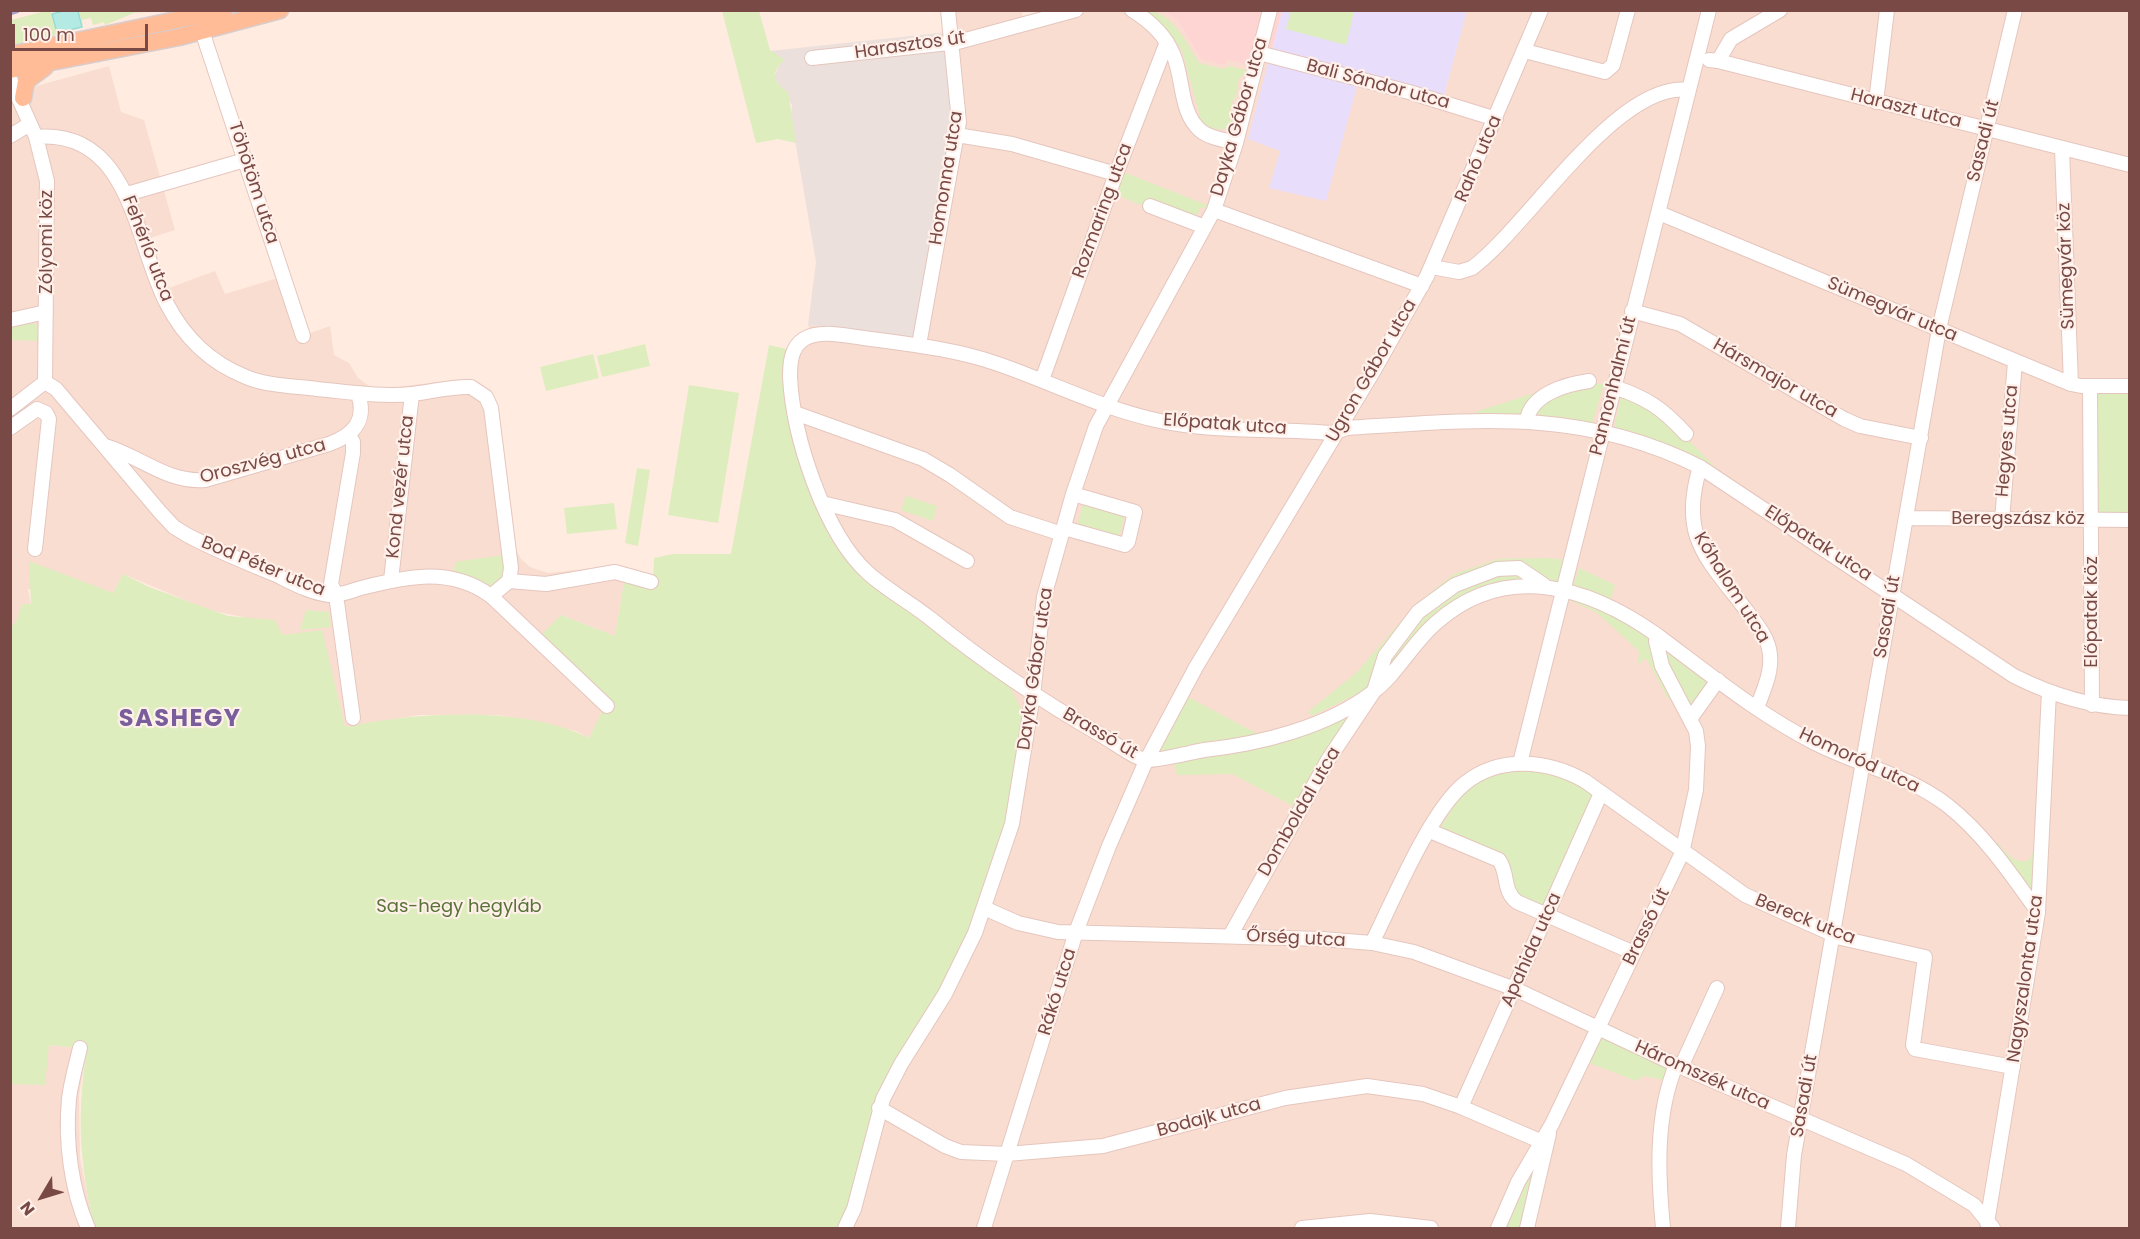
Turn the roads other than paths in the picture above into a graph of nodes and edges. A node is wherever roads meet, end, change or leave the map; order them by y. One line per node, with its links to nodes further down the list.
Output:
1 (224, 10): 22 (main road)
2 (280, 10): 13 (main road)
3 (948, 10): 14 (street, Homonna utca)
4 (1076, 10): 14 (street, Harasztos út)
5 (1132, 10): 15 (street)
6 (1270, 10): 17 (street, Dayka Gábor utca)
7 (1541, 10): 16 (street, Rahó utca)
8 (1628, 10): 16 (street)
9 (1709, 10): 19 (street, Pannonhalmi út)
10 (1780, 10): 20 (street)
11 (1887, 10): 25 (street)
12 (2015, 10): 28 (street, Sasadi út)
13 (202, 31): 21 (main road); 34 (street, Töhötöm utca)
14 (952, 42): 18 (street, Harasztos út); 29 (street, Homonna utca)
15 (1167, 42): 32 (street); 36 (street, Rozmaring utca)
16 (1525, 51): 26 (street, Rahó utca)
17 (1259, 53): 26 (street, Bali Sándor utca); 32 (street, Dayka Gábor utca)
18 (812, 58)
19 (1698, 59): 20 (street); 23 (street, Pannonhalmi út)
20 (1718, 61): 25 (street, Haraszt utca)
21 (54, 63): 22 (main road); 24 (main road)
22 (12, 70): 24 (street, Zólyomi köz)
23 (1689, 90): 40 (street, Pannonhalmi út); 42 (street)
24 (18, 99): 27 (street, Zólyomi köz)
25 (1876, 102): 28 (street, Haraszt utca)
26 (1497, 118): 42 (street, Rahó utca)
27 (30, 124): 30 (street); 31 (street, Zólyomi köz)
28 (1987, 130): 33 (street, Haraszt utca); 47 (street, Sasadi út)
29 (957, 135): 36 (street); 50 (street, Homonna utca)
30 (10, 136)
31 (36, 137): 37 (street, Fehérló utca); 45 (street, Zólyomi köz)
32 (1236, 143): 39 (street, Dayka Gábor utca)
33 (2062, 149): 35 (street, Haraszt utca); 55 (street, Sümegvár köz)
34 (245, 160): 37 (street); 49 (street, Töhötöm utca)
35 (2130, 165)
36 (1116, 174): 52 (street, Rozmaring utca)
37 (127, 194): 59 (street, Fehérló utca)
38 (1150, 206): 41 (street)
39 (1214, 210): 41 (street, Dayka Gábor utca); 43 (street)
40 (1659, 213): 44 (street, Pannonhalmi út); 47 (street, Sümegvár utca)
41 (1205, 227): 61 (street, Dayka Gábor utca)
42 (1432, 267): 43 (street, Ugron Gábor utca)
43 (1422, 286): 66 (street, Ugron Gábor utca)
44 (1632, 311): 58 (street, Pannonhalmi út); 70 (street, Hársmajor utca)
45 (46, 312): 46 (street); 54 (street, Zólyomi köz)
46 (10, 320)
47 (1940, 329): 51 (street, Sümegvár utca); 70 (street, Sasadi út)
48 (828, 334): 50 (street, Előpatak utca); 63 (street, Brassó út)
49 (303, 336)
50 (919, 345): 52 (street, Előpatak utca)
51 (2015, 362): 55 (street, Sümegvár utca); 76 (street, Hegyes utca)
52 (1042, 380): 61 (street, Előpatak utca)
53 (1589, 381): 64 (street)
54 (45, 382): 62 (street); 71 (street, Bod Péter utca)
55 (2071, 384): 56 (street, Sümegvár utca)
56 (2090, 386): 57 (street, Sümegvár utca); 77 (street, Előpatak köz)
57 (2130, 386)
58 (1614, 387): 67 (street, Pannonhalmi út); 68 (street)
59 (358, 394): 60 (street); 69 (street, Oroszvég utca)
60 (412, 394): 82 (street, Kond vezér utca); 83 (street)
61 (1107, 407): 66 (street, Előpatak utca); 73 (street, Dayka Gábor utca)
62 (10, 409)
63 (795, 413): 74 (street, Brassó út); 79 (street)
64 (1527, 420): 66 (street, Előpatak utca); 67 (street, Előpatak utca)
65 (10, 428): 80 (street)
66 (1338, 430): 102 (street, Ugron Gábor utca)
67 (1603, 432): 72 (street, Előpatak utca); 86 (street, Pannonhalmi út)
68 (1686, 434)
69 (349, 436): 71 (street, Oroszvég utca); 88 (street)
70 (1921, 438): 75 (street, Sasadi út)
71 (100, 445): 88 (street, Bod Péter utca)
72 (1700, 467): 87 (street, Előpatak utca); 97 (street, Kőhalom utca)
73 (1073, 494): 79 (street, Dayka Gábor utca); 79 (street)
74 (822, 503): 81 (street); 94 (street, Brassó út)
75 (1906, 518): 76 (street, Beregszász köz); 87 (street, Sasadi út)
76 (2002, 520): 77 (street, Beregszász köz)
77 (2092, 520): 78 (street, Beregszász köz); 95 (street, Előpatak köz)
78 (2130, 520)
79 (1063, 531): 94 (street, Dayka Gábor utca)
80 (34, 549)
81 (967, 561)
82 (391, 580): 88 (street, Bod Péter utca); 89 (street, Bod Péter utca)
83 (509, 581): 84 (street); 89 (street)
84 (651, 582)
85 (1544, 585): 86 (street, Brassó út); 92 (street, Brassó út); 92 (street, Brassó út)
86 (1564, 590): 90 (street, Brassó út); 103 (street, Pannonhalmi út)
87 (1892, 594): 93 (street, Előpatak utca); 101 (street, Sasadi út)
88 (336, 595): 99 (street)
89 (491, 596): 96 (street, Bod Péter utca)
90 (1657, 635): 91 (street, Homoród utca); 100 (street, Brassó út)
91 (1718, 680): 97 (street, Homoród utca); 100 (street)
92 (1374, 691): 102 (street, Brassó út); 112 (street, Domboldal utca)
93 (2049, 692): 95 (street, Előpatak utca); 108 (street, Nagyszalonta utca)
94 (1033, 695): 102 (street, Brassó út); 107 (street, Dayka Gábor utca)
95 (2092, 705): 98 (street, Előpatak utca)
96 (607, 706)
97 (1756, 708): 101 (street, Homoród utca)
98 (2130, 708)
99 (353, 718)
100 (1690, 719): 106 (street, Brassó út)
101 (1862, 760): 108 (street, Homoród utca); 111 (street, Sasadi út)
102 (1146, 761): 110 (street, Rákó utca)
103 (1520, 763): 104 (street, Bereck utca); 105 (street)
104 (1601, 793): 106 (street, Bereck utca); 109 (street, Apahida utca)
105 (1430, 831): 109 (street); 113 (street)
106 (1682, 853): 111 (street, Bereck utca); 114 (street, Brassó út)
107 (984, 908): 110 (street, Őrség utca); 122 (street, Dayka Gábor utca)
108 (2038, 912): 120 (street, Nagyszalonta utca)
109 (1547, 915): 114 (street); 116 (street, Apahida utca)
110 (1076, 932): 112 (street, Őrség utca); 126 (street, Rákó utca)
111 (1833, 935): 120 (street, Bereck utca); 123 (street, Sasadi út)
112 (1230, 936): 113 (street, Őrség utca)
113 (1372, 943): 116 (street, Őrség utca)
114 (1634, 953): 117 (street, Brassó út)
115 (1717, 988): 119 (street)
116 (1515, 989): 117 (street, Őrség utca); 121 (street, Apahida utca)
117 (1596, 1028): 119 (street, Háromszék utca); 124 (street, Brassó út)
118 (80, 1048): 128 (street)
119 (1678, 1066): 123 (street, Háromszék utca); 135 (street)
120 (2013, 1067): 127 (street, Nagyszalonta utca)
121 (1461, 1107): 125 (street, Bodajk utca); 126 (street, Bodajk utca)
122 (879, 1108): 126 (street, Bodajk utca); 129 (street, Dayka Gábor utca)
123 (1801, 1120): 127 (street, Háromszék utca); 136 (street, Sasadi út)
124 (1552, 1124): 125 (street, Brassó út); 134 (street, Brassó út)
125 (1540, 1142): 133 (street, Brassó út)
126 (1007, 1154): 130 (street, Rákó utca)
127 (1989, 1225)
128 (88, 1228)
129 (844, 1228)
130 (984, 1228)
131 (1302, 1228): 132 (street)
132 (1431, 1228)
133 (1497, 1228)
134 (1527, 1228)
135 (1663, 1228)
136 (1788, 1228)

